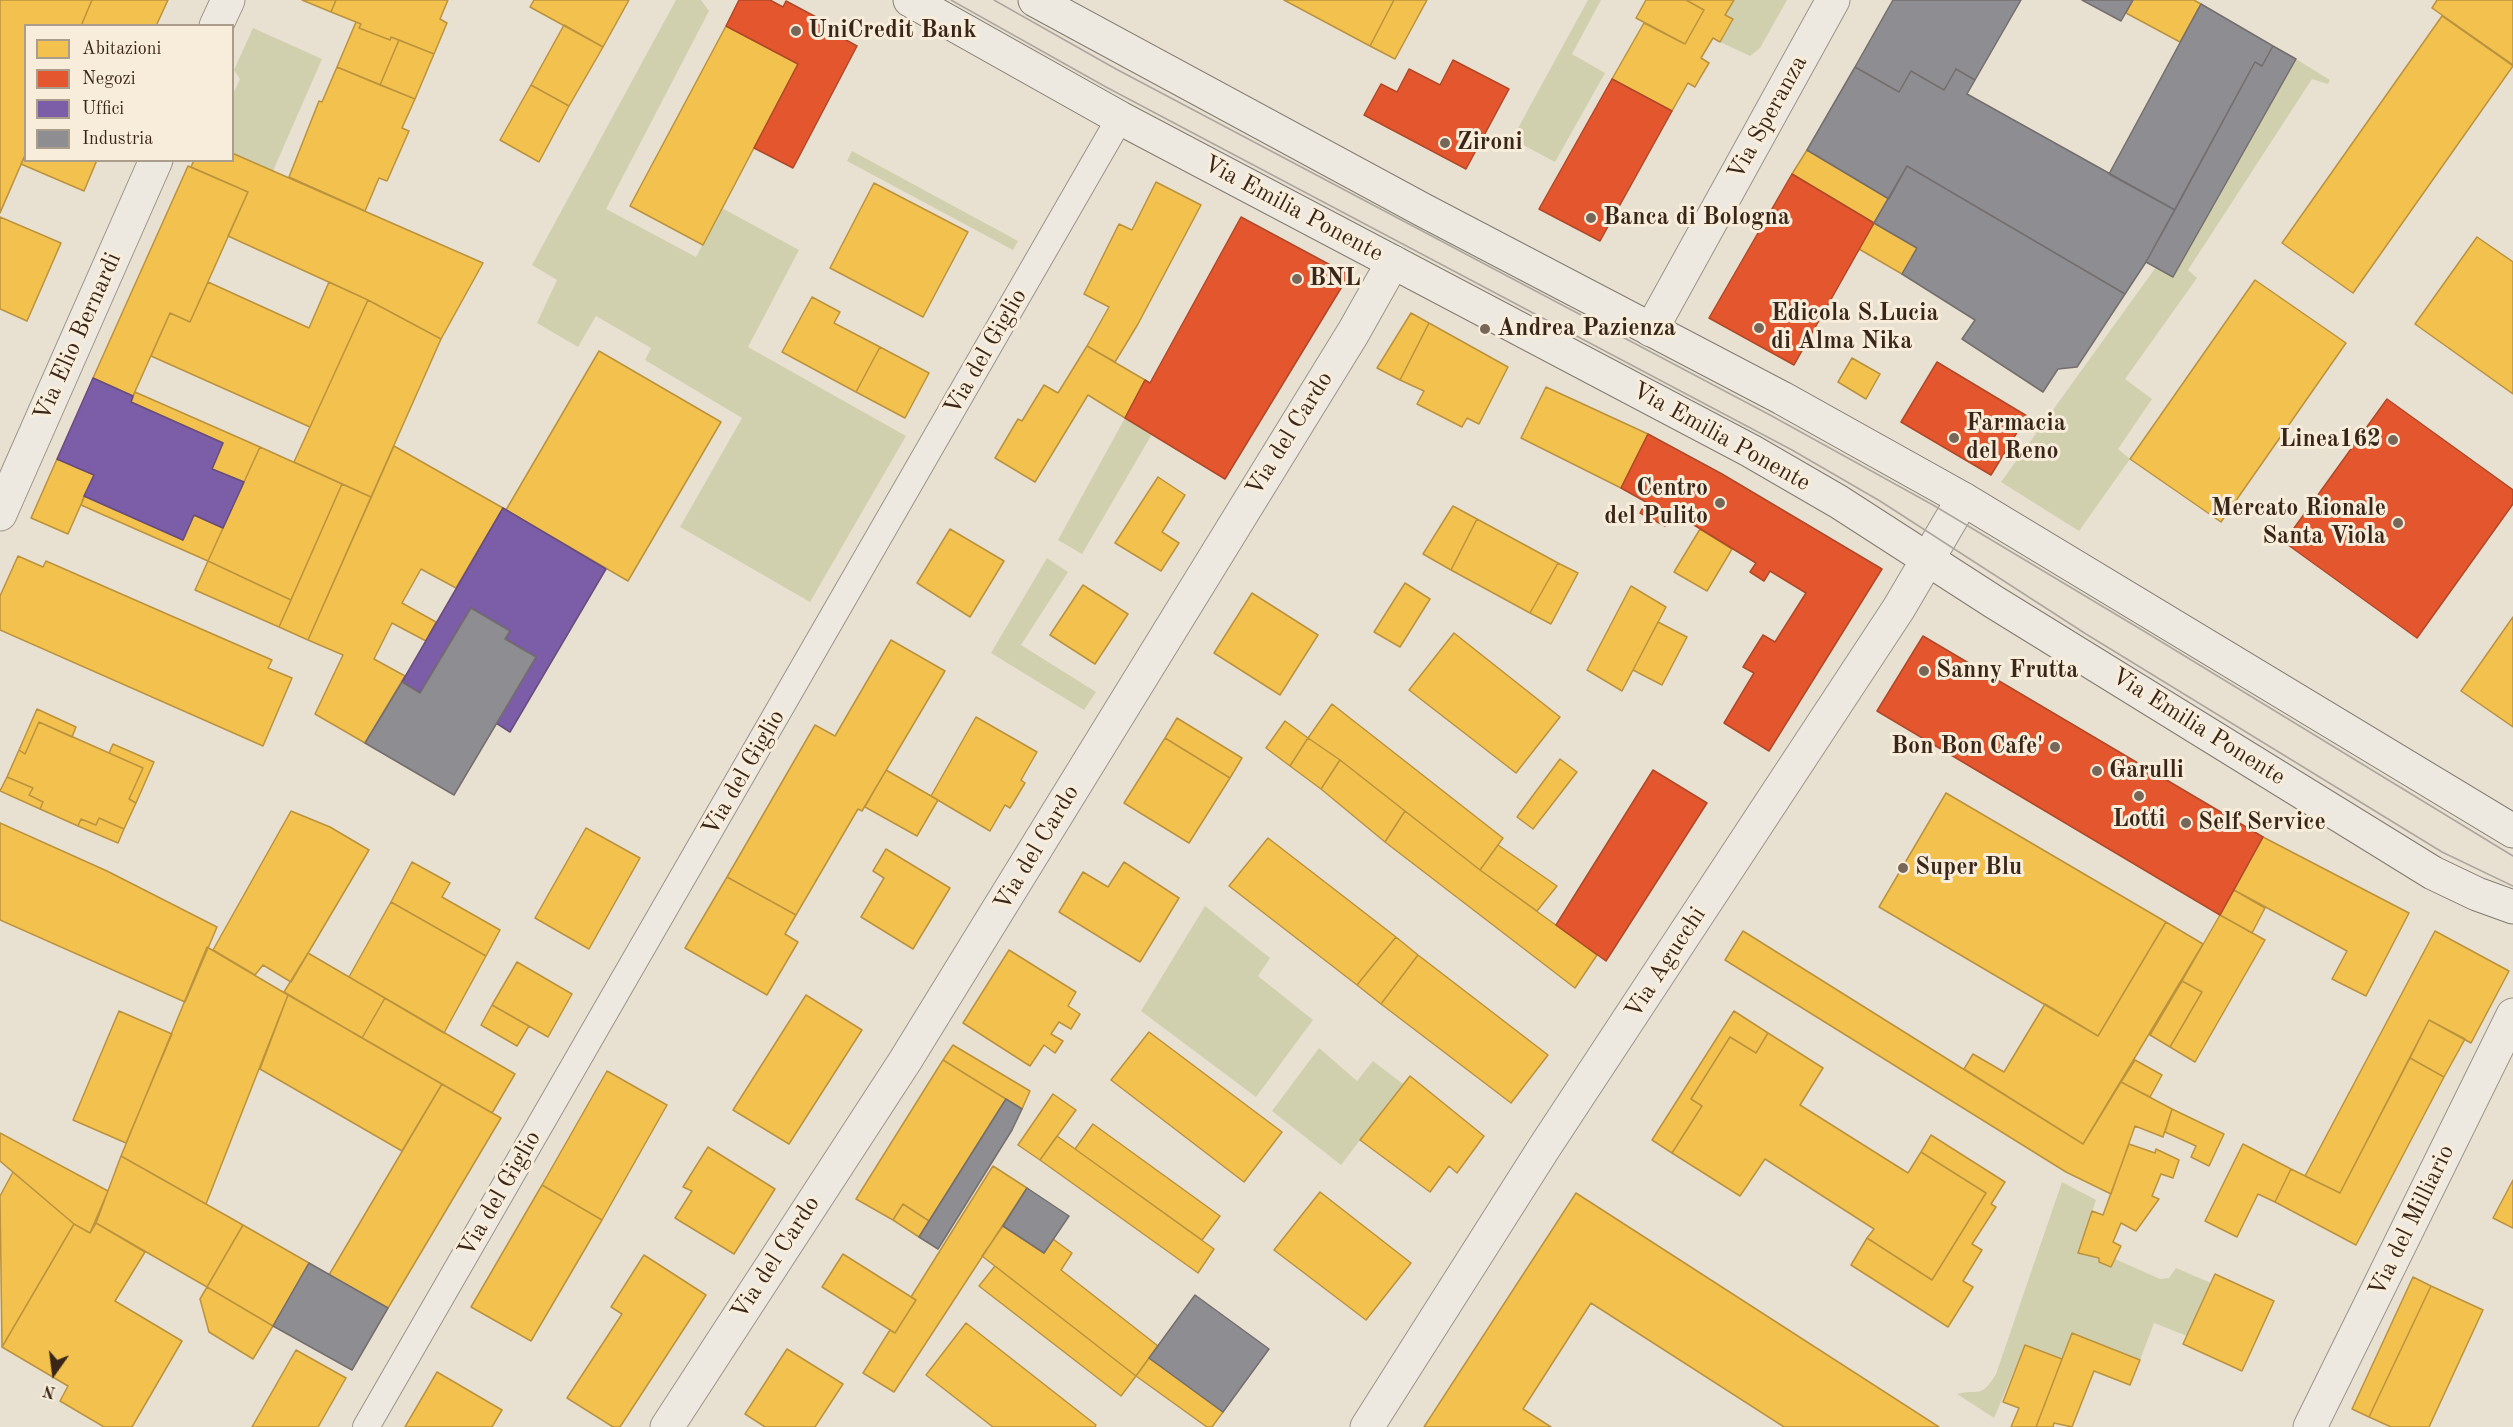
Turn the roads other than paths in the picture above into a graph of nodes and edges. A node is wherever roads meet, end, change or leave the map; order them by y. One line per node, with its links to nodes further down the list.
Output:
1 (228, 0): 5 (street)
2 (910, 0): 6 (street, Via Emilia Ponente)
3 (1035, 0): 9 (street)
4 (1833, 0): 9 (street, Via Speranza)
5 (217, 24)
6 (1120, 118): 8 (street, Via Emilia Ponente); 16 (lane, Via del Giglio)
7 (155, 162): 11 (street, Via Elio Bernardi)
8 (1393, 262): 12 (street, Via Emilia Ponente); 17 (street, Via del Cardo)
9 (1651, 330): 10 (street)
10 (1963, 499): 12 (street, Via Agucchi); 13 (street)
11 (0, 514)
12 (1928, 559): 14 (street, Via Emilia Ponente); 18 (street, Via Agucchi)
13 (2513, 831)
14 (2513, 907)
15 (2513, 1015): 19 (street, Via del Milliario)
16 (366, 1427)
17 (667, 1427)
18 (1367, 1427)
19 (2310, 1427)

